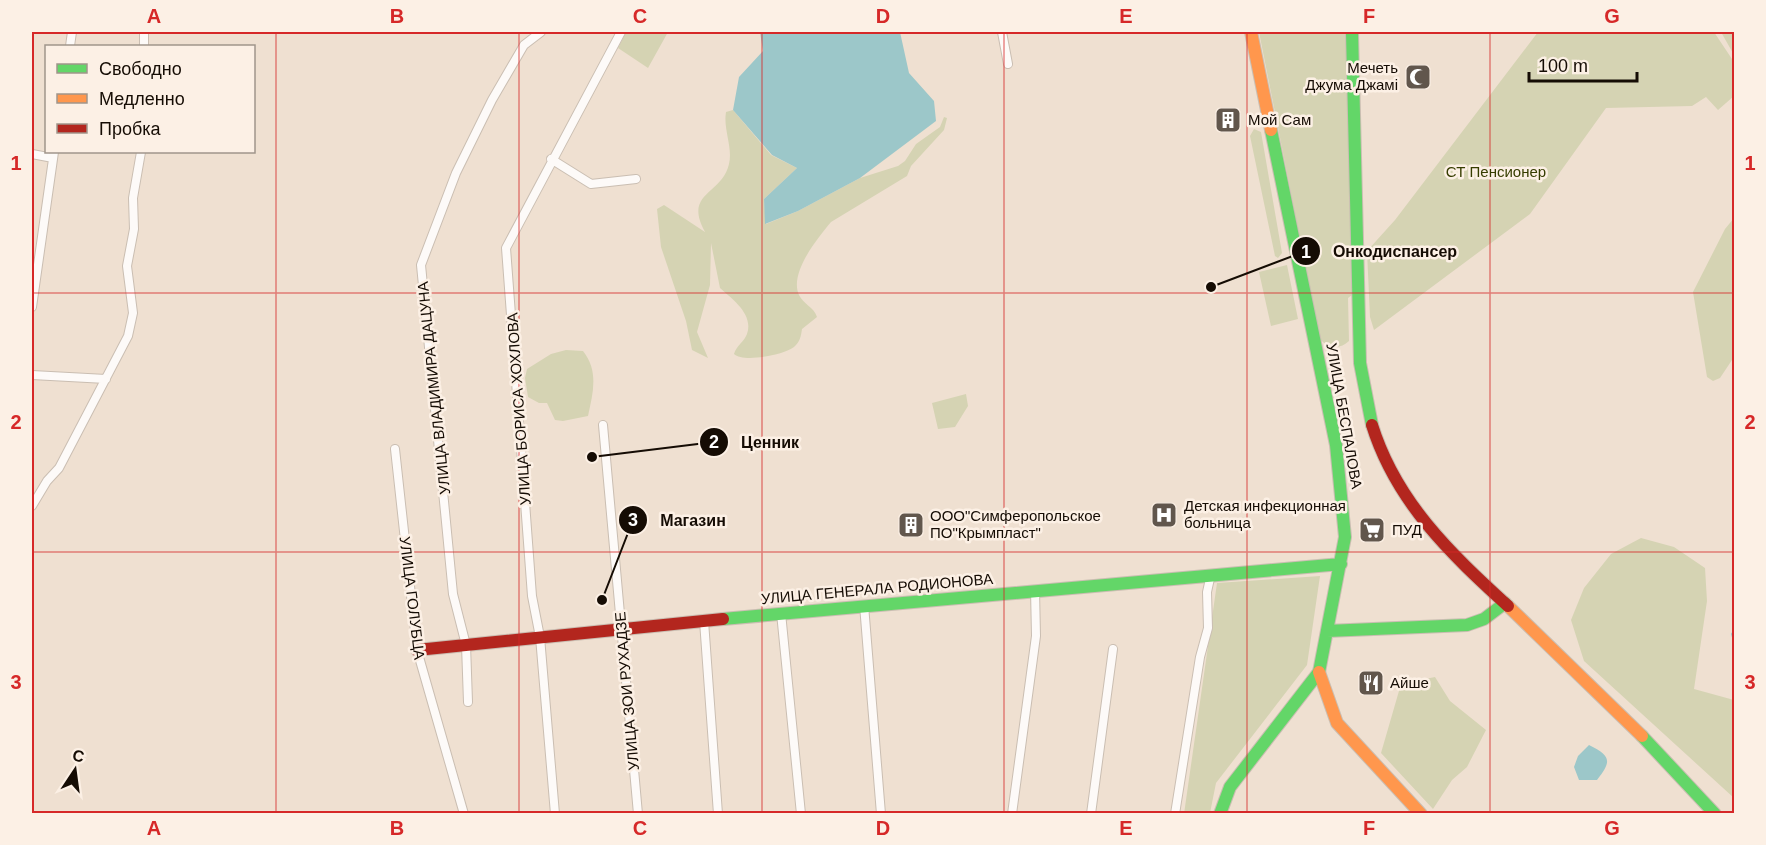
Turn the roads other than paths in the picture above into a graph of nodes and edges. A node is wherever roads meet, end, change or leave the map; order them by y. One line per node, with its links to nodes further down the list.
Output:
1 (541, 32): 28 (street, УЛИЦА ВЛАДИМИРА ДАЦУНА)
2 (621, 32): 10 (street, УЛИЦА БОРИСА ХОХЛОВА)
3 (1002, 32): 6 (street)
4 (1251, 32): 18 (main road, УЛИЦА БЕСПАЛОВА)
5 (1352, 32): 21 (main road)
6 (1008, 64)
7 (141, 153): 14 (street)
8 (32, 154): 9 (street)
9 (54, 155): 12 (street)
10 (551, 159): 11 (street); 27 (street, УЛИЦА БОРИСА ХОХЛОВА)
11 (636, 179)
12 (32, 307)
13 (32, 375): 14 (street)
14 (106, 379): 17 (street)
15 (603, 425): 25 (street, УЛИЦА ЗОИ РУХАДЗЕ)
16 (394, 449): 29 (street, УЛИЦА ГОЛУБЦА)
17 (32, 506)
18 (1341, 564): 19 (main road, УЛИЦА ГЕНЕРАЛА РОДИОНОВА); 26 (main road, УЛИЦА БЕСПАЛОВА)
19 (1211, 574): 20 (main road, УЛИЦА ГЕНЕРАЛА РОДИОНОВА); 43 (street)
20 (1035, 590): 22 (main road, УЛИЦА ГЕНЕРАЛА РОДИОНОВА); 41 (street)
21 (1505, 603): 26 (main road); 46 (main road)
22 (864, 605): 23 (main road, УЛИЦА ГЕНЕРАЛА РОДИОНОВА); 40 (street)
23 (781, 613): 24 (main road, УЛИЦА ГЕНЕРАЛА РОДИОНОВА); 39 (street)
24 (704, 621): 25 (main road, УЛИЦА ГЕНЕРАЛА РОДИОНОВА); 38 (street)
25 (621, 629): 27 (main road, УЛИЦА ГЕНЕРАЛА РОДИОНОВА); 37 (street, УЛИЦА ЗОИ РУХАДЗЕ)
26 (1327, 631): 31 (main road, УЛИЦА БЕСПАЛОВА)
27 (540, 637): 28 (main road, УЛИЦА ГЕНЕРАЛА РОДИОНОВА); 36 (street, УЛИЦА БОРИСА ХОХЛОВА)
28 (466, 645): 29 (main road, УЛИЦА ГЕНЕРАЛА РОДИОНОВА); 34 (street, УЛИЦА ВЛАДИМИРА ДАЦУНА)
29 (417, 650): 35 (street, УЛИЦА ГОЛУБЦА)
30 (1113, 650): 42 (street)
31 (1319, 672): 32 (main road, УЛИЦА БЕСПАЛОВА); 33 (main road)
32 (1307, 687): 33 (main road); 44 (main road, УЛИЦА БЕСПАЛОВА)
33 (1327, 694): 45 (main road)
34 (468, 702)
35 (464, 813)
36 (555, 813)
37 (638, 813)
38 (718, 813)
39 (801, 813)
40 (881, 813)
41 (1012, 813)
42 (1091, 813)
43 (1175, 813)
44 (1220, 813)
45 (1421, 813)
46 (1715, 813)

